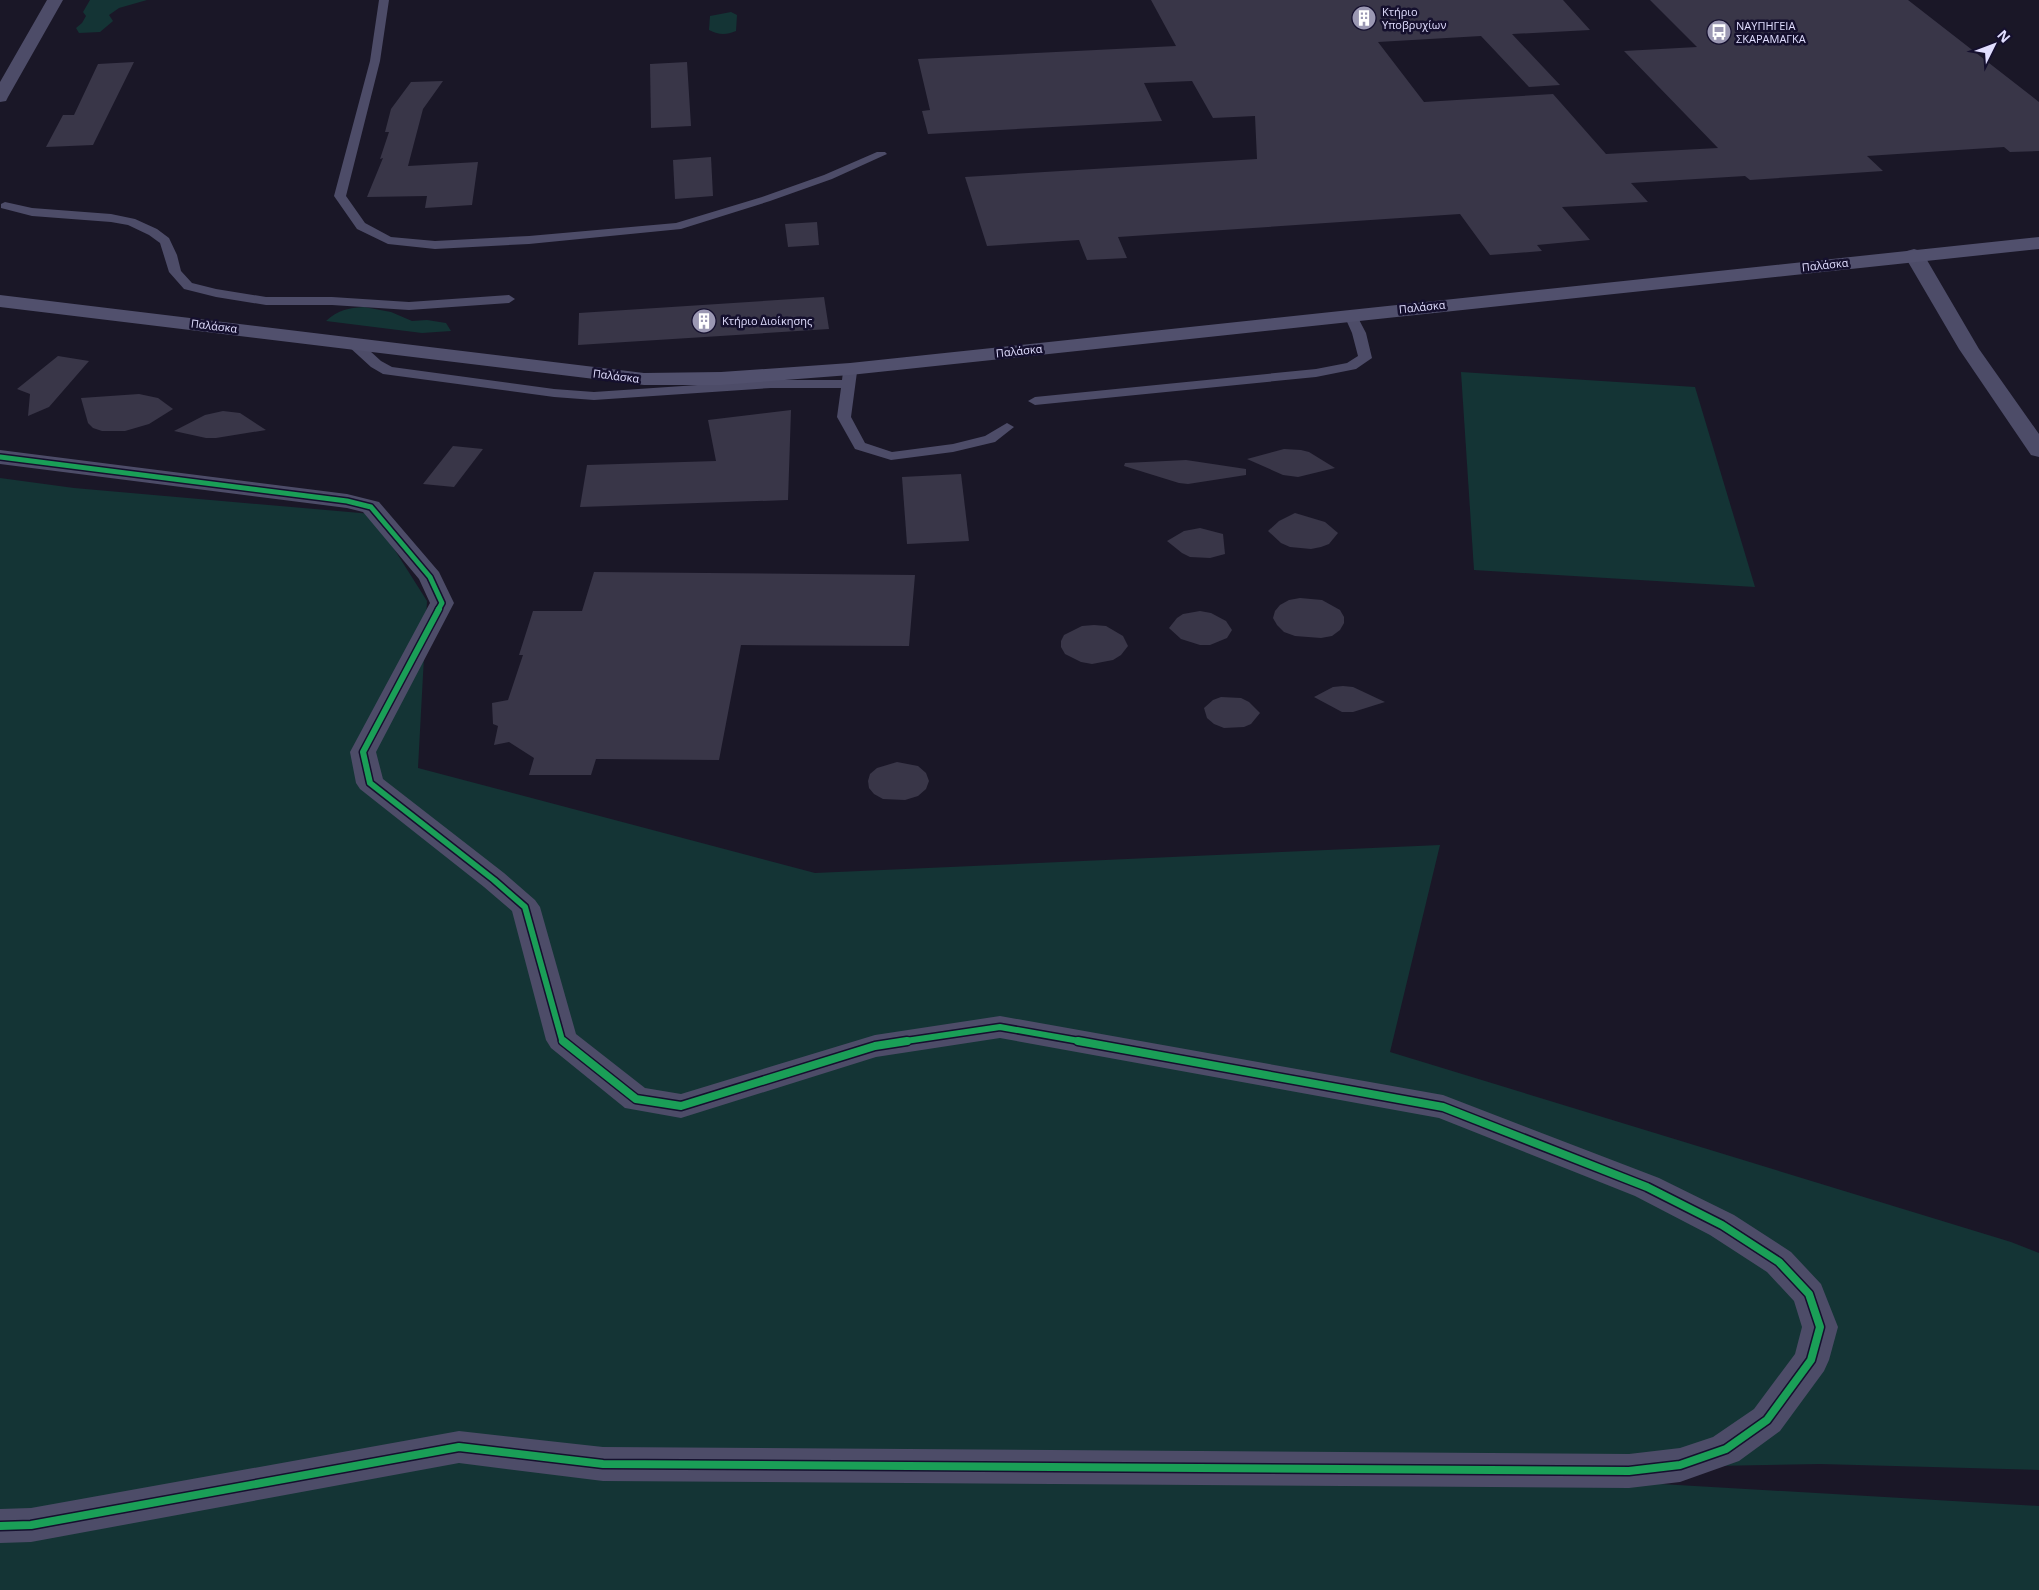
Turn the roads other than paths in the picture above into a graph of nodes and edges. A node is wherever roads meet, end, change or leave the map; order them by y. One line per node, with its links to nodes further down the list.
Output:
1 (54, 0): 3 (street)
2 (384, 0): 4 (lane)
3 (0, 96)
4 (882, 154)
5 (5, 206): 8 (lane)
6 (2039, 243): 7 (street, Παλάσκα)
7 (1914, 256): 10 (street, Παλάσκα); 14 (street)
8 (509, 299)
9 (0, 302): 11 (street, Παλάσκα)
10 (1350, 315): 11 (street, Παλάσκα); 12 (lane)
11 (849, 376): 13 (lane)
12 (1036, 401)
13 (1008, 427)
14 (2039, 450)
15 (0, 457): 16 (street)
16 (0, 1526)

